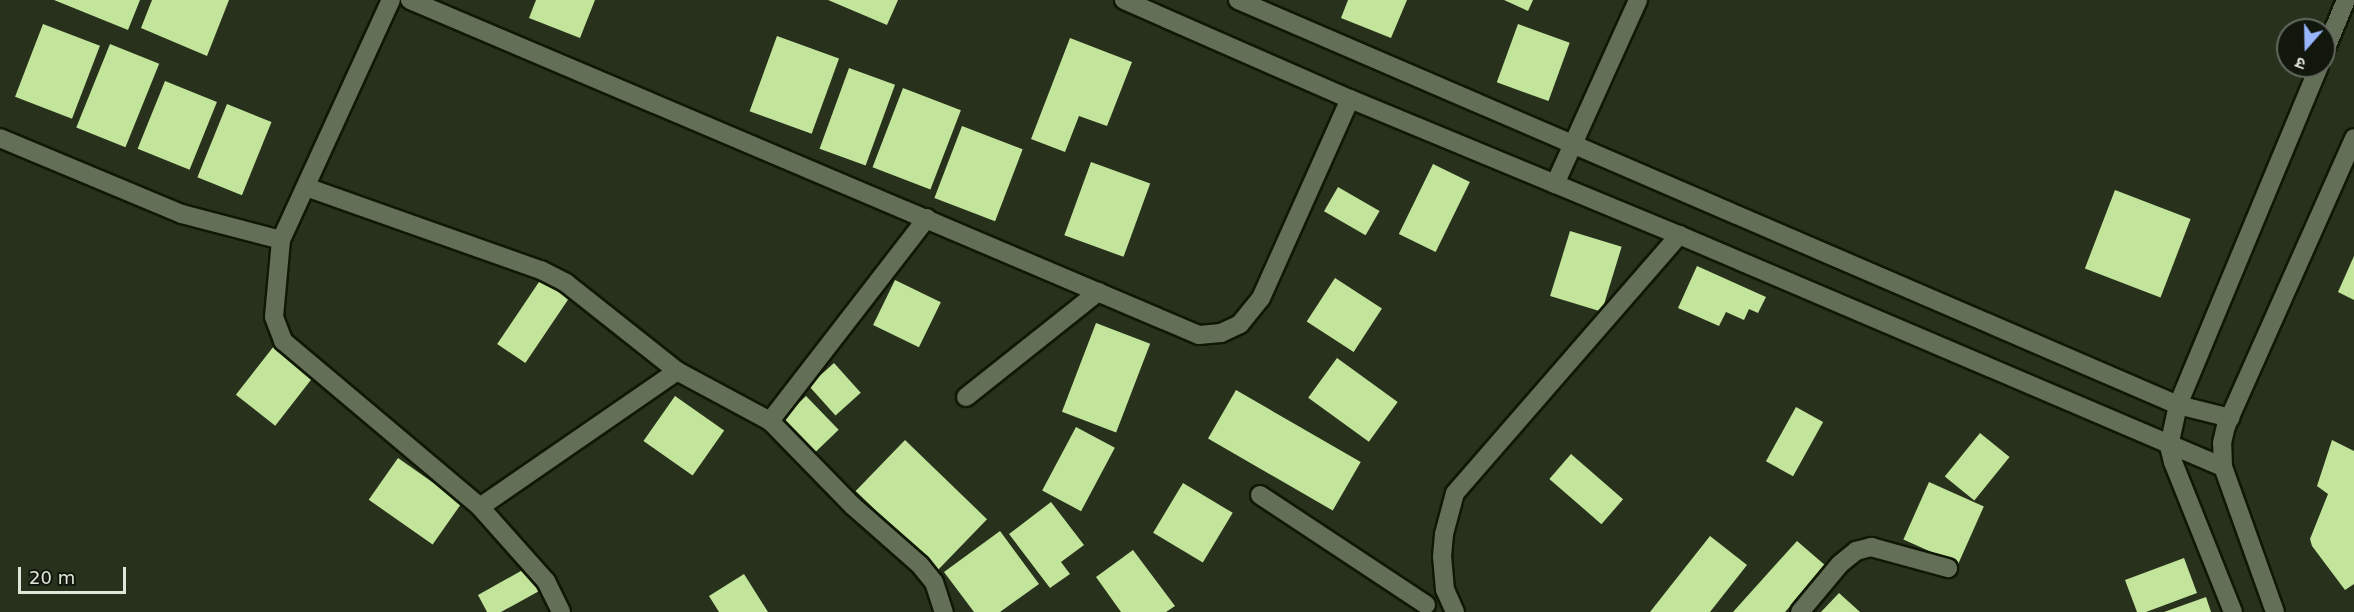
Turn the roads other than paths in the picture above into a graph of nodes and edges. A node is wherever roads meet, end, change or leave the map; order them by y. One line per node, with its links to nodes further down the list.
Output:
1 (391, 0): 14 (street)
2 (410, 0): 15 (street)
3 (1124, 0): 9 (street)
4 (1238, 0): 12 (street)
5 (1638, 0): 12 (street)
6 (2346, 0): 7 (street)
7 (2336, 24)
8 (2314, 78): 21 (street)
9 (1350, 99): 13 (street); 18 (street)
10 (0, 138): 17 (street)
11 (2354, 138): 22 (street)
12 (1572, 144): 13 (street); 21 (street)
13 (1555, 184): 16 (street)
14 (306, 187): 17 (street); 19 (street)
15 (927, 218): 18 (street); 23 (street)
16 (1679, 235): 24 (street); 29 (street)
17 (281, 240): 27 (street)
18 (1098, 292): 20 (street)
19 (677, 371): 23 (street); 27 (street)
20 (966, 397)
21 (2178, 405): 22 (street); 24 (street)
22 (2230, 418): 25 (street)
23 (770, 421): 32 (street)
24 (2169, 446): 25 (street); 35 (street)
25 (2223, 467): 36 (street)
26 (1260, 495): 30 (street)
27 (480, 507): 31 (street)
28 (1948, 568): 34 (street)
29 (1445, 590): 30 (street); 33 (street)
30 (1422, 608)
31 (561, 612)
32 (944, 612)
33 (1455, 612)
34 (1800, 612)
35 (2233, 612)
36 (2275, 612)

